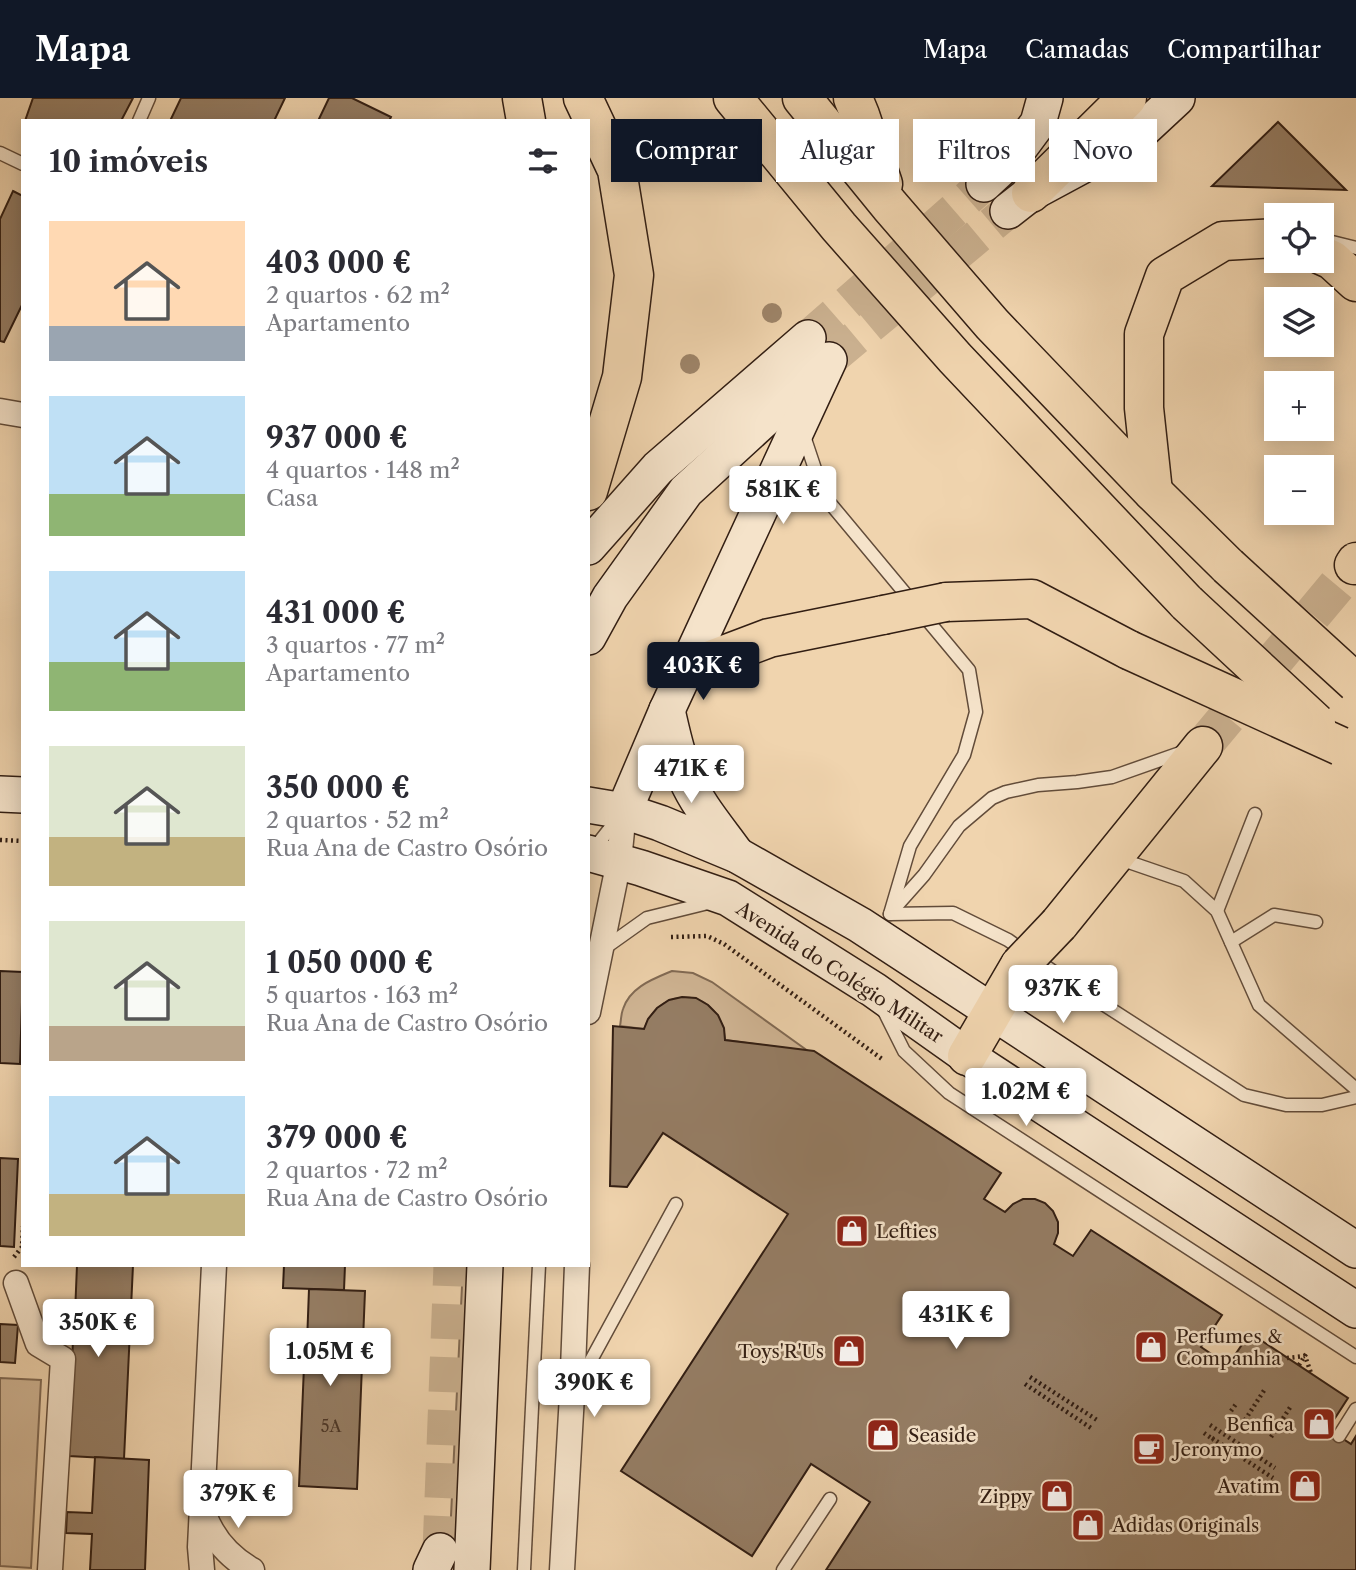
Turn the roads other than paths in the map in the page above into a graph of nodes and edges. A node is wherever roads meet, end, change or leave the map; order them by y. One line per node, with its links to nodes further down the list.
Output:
1 (149, 98): 10 (lane)
2 (522, 98): 11 (highway)
3 (583, 98): 26 (highway)
4 (733, 98): 34 (highway, bridge)
5 (802, 98): 16 (highway)
6 (853, 98): 16 (highway)
7 (1045, 98): 14 (main road)
8 (1127, 98): 15 (highway)
9 (1177, 98): 15 (main road)
10 (140, 119)
11 (526, 119)
12 (0, 153): 13 (lane)
13 (21, 163)
14 (985, 184)
15 (1019, 202)
16 (890, 206): 27 (highway)
17 (1264, 239): 27 (highway)
18 (1334, 243): 19 (lane)
19 (1356, 248)
20 (1334, 262): 21 (highway)
21 (1356, 282)
22 (818, 349): 25 (main road); 28 (main road); 29 (main road)
23 (0, 411): 24 (street)
24 (21, 415)
25 (799, 422): 30 (main road); 45 (lane)
26 (590, 484)
27 (1153, 492): 31 (highway, bridge)
28 (590, 545)
29 (590, 633)
30 (687, 669): 32 (main road); 34 (highway, bridge)
31 (1356, 683)
32 (667, 710): 38 (main road); 40 (main road)
33 (1203, 746): 41 (highway); 45 (lane)
34 (1348, 753)
35 (0, 794): 36 (main road)
36 (21, 795)
37 (590, 804): 38 (main road)
38 (624, 811): 40 (main road); 42 (street)
39 (1255, 814): 44 (lane)
40 (737, 855): 51 (main road)
41 (1113, 856): 44 (lane); 51 (highway, bridge)
42 (596, 858): 43 (main road, Avenida do Colégio Militar); 48 (street)
43 (728, 898): 48 (lane); 49 (main road, Avenida do Colégio Militar)
44 (1217, 911): 47 (lane)
45 (890, 914): 54 (lane)
46 (1317, 922): 47 (lane)
47 (1231, 942): 53 (lane)
48 (602, 950): 50 (street)
49 (874, 990): 52 (main road, Avenida do Colégio Militar); 63 (lane)
50 (590, 1003)
51 (993, 1012): 52 (highway); 56 (main road)
52 (967, 1056): 62 (main road, Avenida do Colégio Militar)
53 (1356, 1089)
54 (1356, 1097)
55 (676, 1204): 64 (lane)
56 (1356, 1250)
57 (214, 1267): 68 (street)
58 (485, 1267): 72 (main road)
59 (539, 1267): 73 (lane)
60 (577, 1267): 64 (street)
61 (13, 1272): 69 (street)
62 (1356, 1310)
63 (1356, 1357)
64 (572, 1395): 74 (street)
65 (1356, 1409): 66 (lane)
66 (1339, 1436)
67 (830, 1499): 75 (lane)
68 (202, 1510): 70 (street); 71 (street)
69 (50, 1570)
70 (202, 1570)
71 (252, 1570)
72 (472, 1570)
73 (524, 1570)
74 (562, 1570)
75 (783, 1570)

